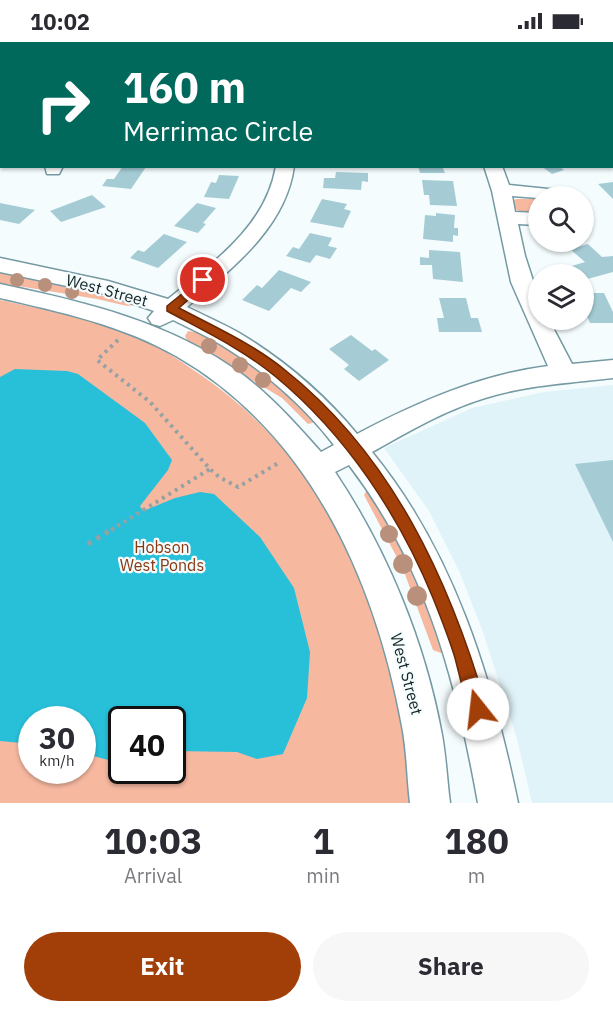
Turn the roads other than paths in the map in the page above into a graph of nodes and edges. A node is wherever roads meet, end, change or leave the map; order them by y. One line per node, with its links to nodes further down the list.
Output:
1 (285, 168): 9 (street)
2 (494, 168): 3 (street)
3 (501, 190): 4 (street); 5 (street)
4 (528, 192)
5 (506, 217): 6 (street); 12 (street)
6 (528, 218)
7 (0, 265): 9 (street, West Street)
8 (0, 291): 10 (street, West Street)
9 (171, 309): 10 (street); 13 (street, West Street)
10 (146, 331): 14 (street, West Street)
11 (613, 369): 12 (street)
12 (564, 374): 13 (street)
13 (354, 449): 14 (street); 16 (street, West Street)
14 (316, 468): 15 (street, West Street)
15 (430, 803)
16 (498, 803)

